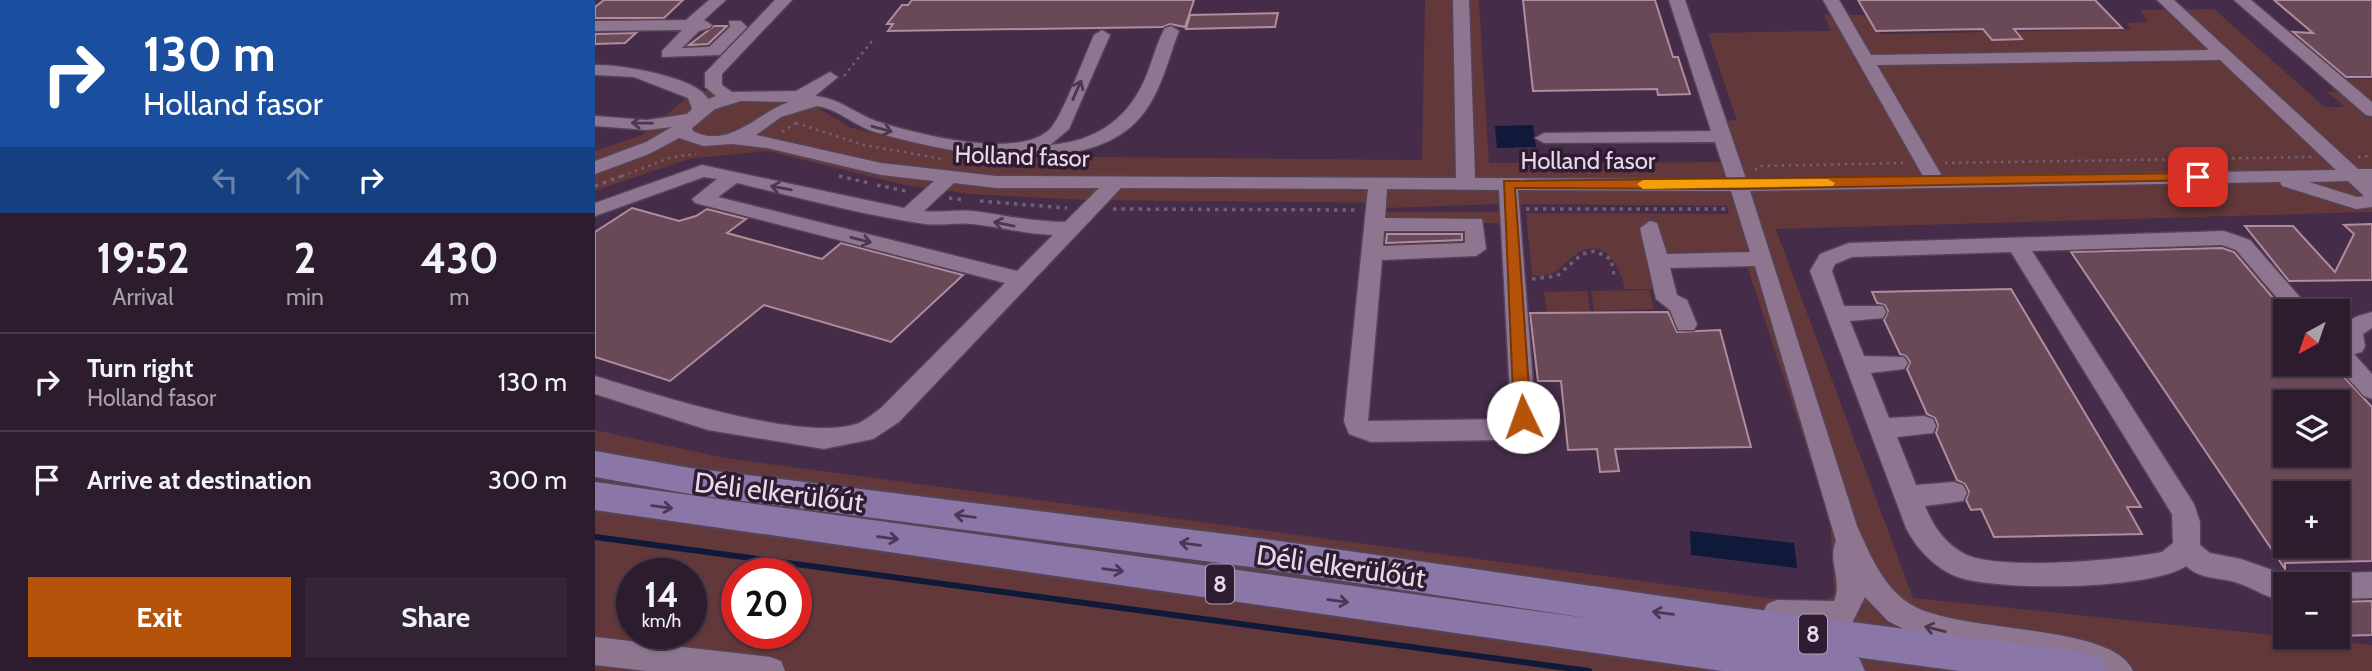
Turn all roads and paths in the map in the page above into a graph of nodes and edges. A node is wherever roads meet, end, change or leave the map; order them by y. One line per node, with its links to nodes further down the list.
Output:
1 (701, 0): 10 (street)
2 (718, 0): 11 (street)
3 (784, 0): 19 (street)
4 (1461, 0): 49 (street)
5 (1677, 0): 30 (street)
6 (1831, 0): 18 (street)
7 (2165, 0): 16 (street)
8 (2242, 0): 26 (street)
9 (735, 24): 11 (street)
10 (673, 25): 11 (street); 12 (street)
11 (697, 25)
12 (595, 26)
13 (1171, 32): 34 (street)
14 (1102, 35): 34 (street, one-way to 14)
15 (872, 41): 24 (path)
16 (2225, 55): 18 (street); 37 (street)
17 (635, 56): 20 (street)
18 (1867, 60): 38 (street)
19 (717, 67): 22 (street); 23 (street)
20 (604, 70): 22 (street)
21 (830, 77): 25 (street)
22 (661, 81): 27 (street)
23 (729, 97): 25 (street); 27 (street)
24 (821, 100): 25 (street); 34 (street, one-way to 34)
25 (771, 110): 31 (street); 35 (street, Holland fasor)
26 (2372, 111)
27 (690, 118): 28 (street, one-way to 28); 33 (street); 40 (street)
28 (595, 121)
29 (796, 123): 39 (path)
30 (1721, 136): 32 (street); 45 (street)
31 (732, 138): 33 (street); 35 (street, Holland fasor)
32 (1544, 138)
33 (700, 140): 40 (street)
34 (1016, 150)
35 (807, 152): 39 (street, Holland fasor)
36 (2372, 156): 37 (path)
37 (2335, 157): 38 (path); 41 (street)
38 (1926, 163): 45 (path); 46 (street)
39 (949, 169): 47 (street, Holland fasor); 52 (street)
40 (595, 170)
41 (2363, 175): 44 (street, Holland fasor); 51 (street)
42 (734, 176): 57 (street); 58 (street, one-way to 42); 68 (street, one-way to 68)
43 (839, 176): 52 (path)
44 (2273, 176): 46 (street, Holland fasor); 53 (street)
45 (1736, 177): 46 (street, Holland fasor); 50 (street, Holland fasor); 56 (street)
46 (1935, 181)
47 (1114, 184): 48 (street, Holland fasor); 54 (street)
48 (1378, 184): 49 (street, Holland fasor); 59 (street)
49 (1466, 184): 50 (street, Holland fasor)
50 (1508, 184): 55 (street)
51 (2372, 193)
52 (929, 196): 54 (path); 58 (street)
53 (2372, 201)
54 (1092, 208): 59 (path); 61 (street)
55 (1510, 209): 56 (path); 67 (street)
56 (1747, 209): 64 (street)
57 (595, 210)
58 (909, 214): 61 (street, one-way to 58)
59 (1414, 223): 63 (street); 63 (street); 63 (street)
60 (1650, 228): 65 (street)
61 (1072, 229): 68 (street)
62 (2017, 244): 69 (street); 71 (street); 87 (street)
63 (1412, 255): 67 (street)
64 (1763, 259): 65 (street); 86 (street)
65 (1657, 261): 73 (street)
66 (1614, 275): 67 (path)
67 (1519, 276)
68 (1023, 280): 78 (street)
69 (2290, 299)
70 (1875, 312): 71 (street)
71 (1835, 314): 77 (street)
72 (2372, 320): 74 (street)
73 (1686, 324)
74 (2350, 335)
75 (2350, 355): 79 (street)
76 (1896, 363): 77 (street)
77 (1856, 365): 81 (street)
78 (595, 385)
79 (2372, 390)
80 (1924, 426): 81 (street)
81 (1881, 428): 85 (street)
82 (595, 464): 91 (main road, Déli elkerülőút / 8, one-way to 82)
83 (1954, 493): 85 (street)
84 (595, 496): 94 (main road, Déli elkerülőút / 8, one-way to 94)
85 (1908, 496): 87 (street)
86 (1843, 526): 91 (street); 96 (street, one-way to 86)
87 (2187, 551): 88 (street)
88 (2273, 584)
89 (2372, 585): 90 (street)
90 (2350, 586)
91 (1731, 623): 95 (main road, Déli elkerülőút / 8)
92 (595, 651): 93 (street)
93 (771, 671)
94 (1846, 671)
95 (2088, 671)
96 (2118, 671)

